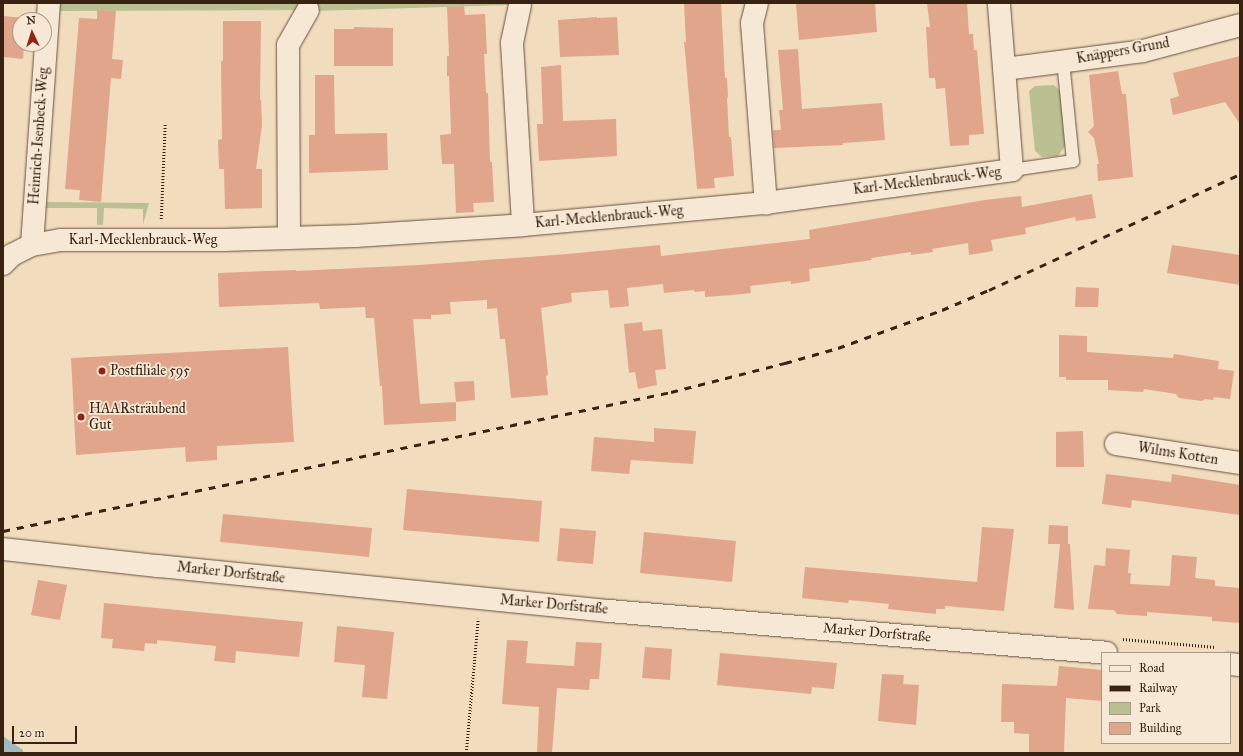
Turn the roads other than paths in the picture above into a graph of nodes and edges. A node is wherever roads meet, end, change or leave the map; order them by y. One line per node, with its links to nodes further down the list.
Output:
1 (49, 3): 13 (street, Heinrich-Isenbeck-Weg)
2 (757, 3): 10 (street)
3 (999, 3): 8 (street, Karl-Mecklenbrauck-Weg)
4 (520, 5): 11 (street, Karl-Mecklenbrauck-Weg)
5 (308, 10): 12 (street)
6 (1240, 25): 7 (street, Knäppers Grund)
7 (1063, 61): 8 (street, Knäppers Grund); 9 (lane)
8 (1005, 69): 9 (street, Karl-Mecklenbrauck-Weg)
9 (1012, 170): 10 (street, Karl-Mecklenbrauck-Weg)
10 (766, 202): 11 (street, Karl-Mecklenbrauck-Weg)
11 (523, 225): 12 (street, Karl-Mecklenbrauck-Weg)
12 (289, 238): 13 (street, Karl-Mecklenbrauck-Weg)
13 (32, 245): 14 (street, Karl-Mecklenbrauck-Weg)
14 (3, 264)
15 (1116, 444): 16 (street, Wilms Kotten)
16 (1240, 463)
17 (3, 549): 18 (street, Marker Dorfstraße)
18 (1101, 653)

